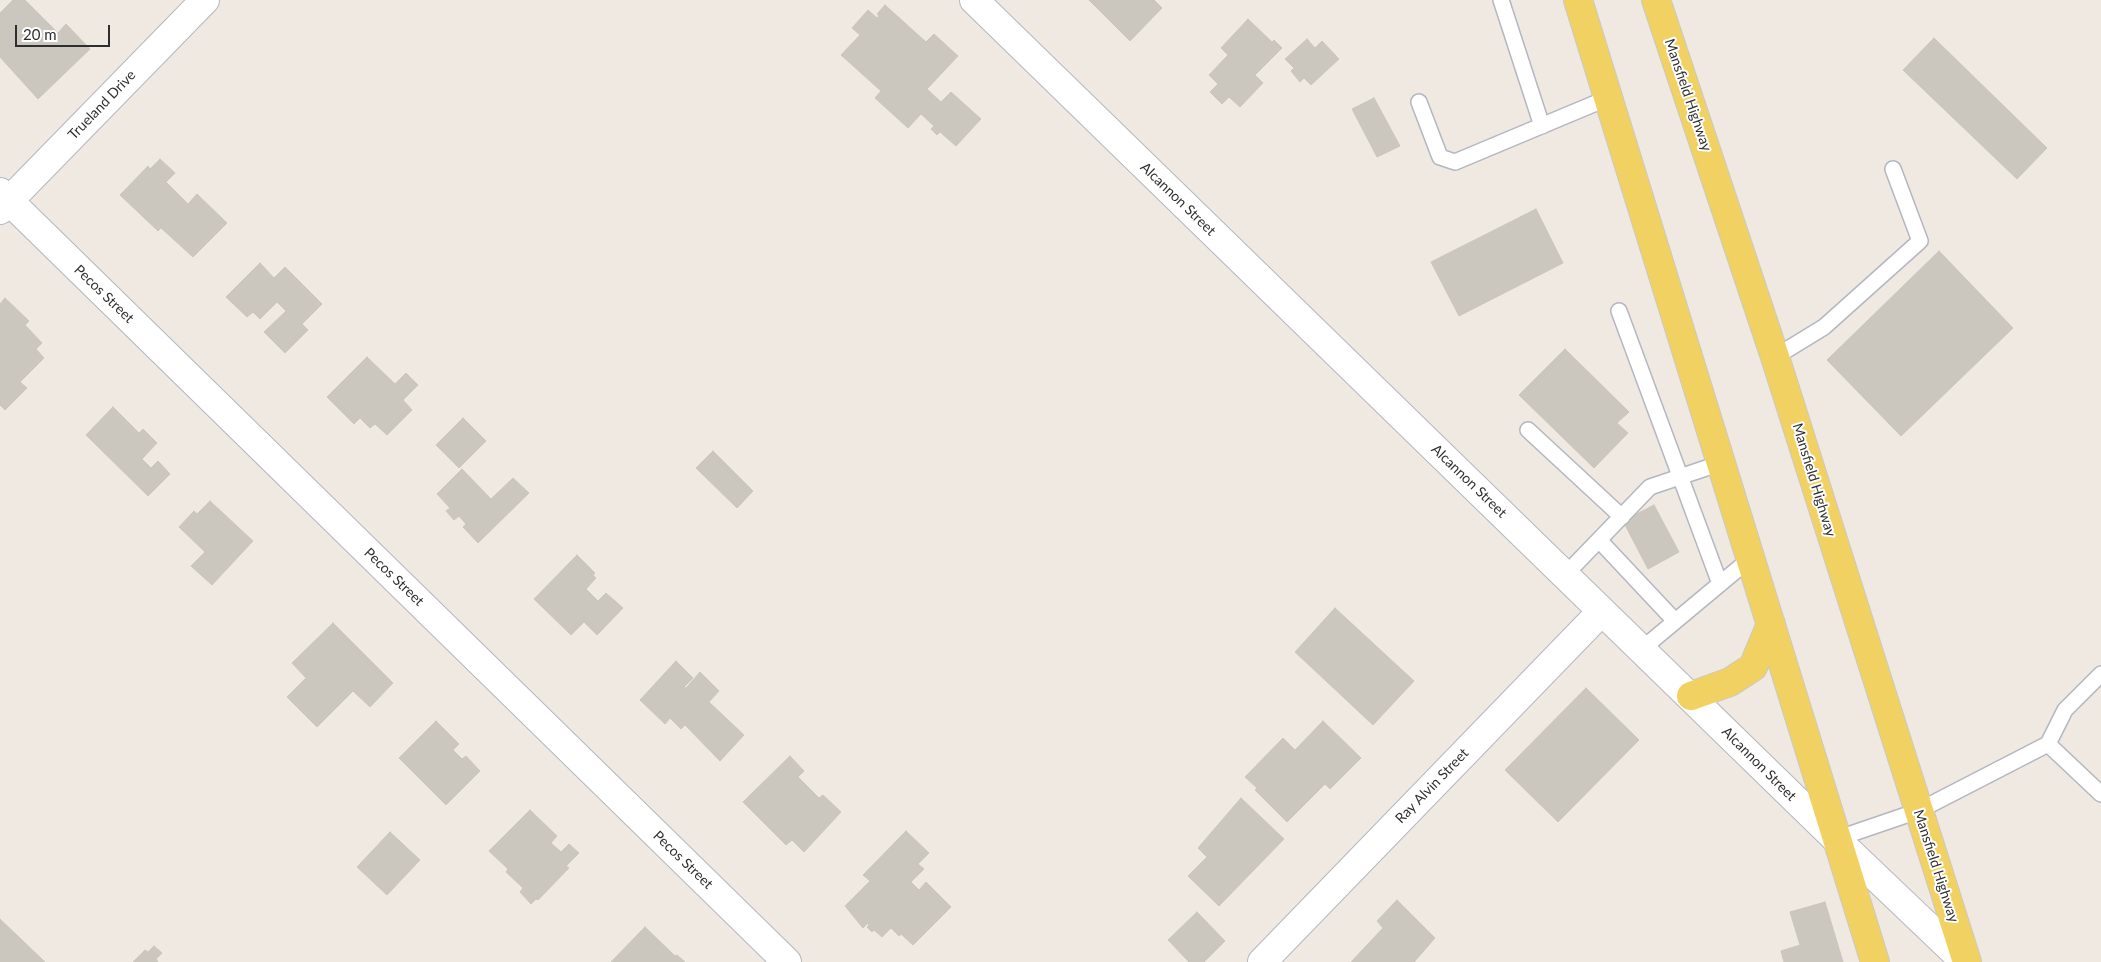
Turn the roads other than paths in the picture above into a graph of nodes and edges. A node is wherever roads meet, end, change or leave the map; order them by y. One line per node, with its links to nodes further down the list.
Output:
1 (205, 0): 10 (street, Trueland Drive)
2 (974, 0): 19 (street, Alcannon Street)
3 (1501, 0): 8 (lane)
4 (1578, 0): 6 (main road)
5 (1656, 0): 12 (main road, Mansfield Highway)
6 (1608, 98): 8 (lane); 14 (main road)
7 (1419, 102): 8 (lane)
8 (1542, 126)
9 (1893, 168): 12 (lane)
10 (3, 201): 31 (street, Pecos Street)
11 (1619, 311): 15 (lane)
12 (1776, 357): 29 (main road, Mansfield Highway)
13 (1528, 430): 16 (lane)
14 (1721, 463): 15 (lane); 18 (main road)
15 (1679, 477): 16 (lane); 20 (lane)
16 (1622, 516): 17 (lane)
17 (1599, 540): 19 (lane); 22 (lane)
18 (1751, 558): 20 (lane); 23 (main road)
19 (1566, 575): 21 (street, Alcannon Street)
20 (1720, 584): 22 (lane)
21 (1602, 611): 24 (street, Alcannon Street); 32 (street, Ray Alvin Street)
22 (1675, 621): 24 (lane)
23 (1772, 624): 26 (main road); 30 (main road)
24 (1642, 649): 26 (street, Alcannon Street)
25 (2101, 674): 27 (lane)
26 (1691, 696): 30 (street, Alcannon Street)
27 (2048, 744): 28 (lane); 29 (lane)
28 (2101, 794)
29 (1918, 811): 30 (lane); 34 (main road, Mansfield Highway)
30 (1836, 839): 33 (main road); 34 (street, Alcannon Street)
31 (787, 962)
32 (1262, 962)
33 (1875, 962)
34 (1966, 962)

